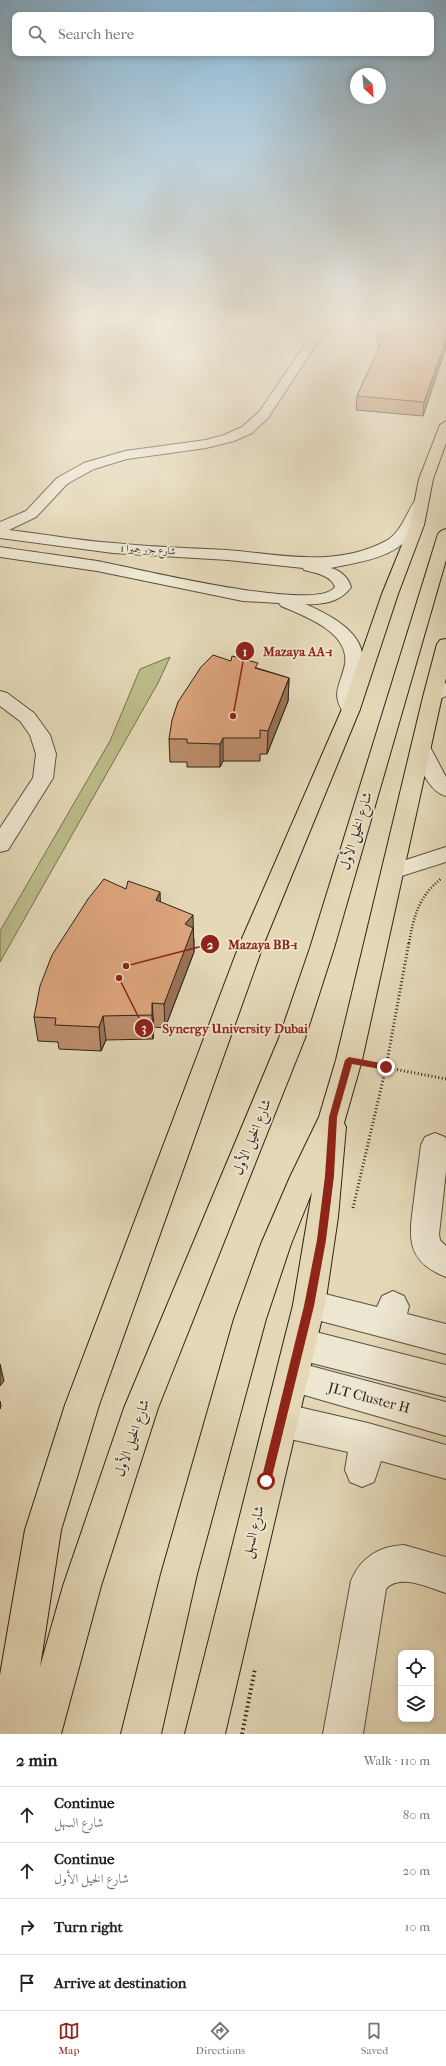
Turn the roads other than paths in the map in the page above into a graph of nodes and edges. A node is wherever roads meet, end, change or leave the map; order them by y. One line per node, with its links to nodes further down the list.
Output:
1 (271, 404): 4 (street)
2 (446, 425): 3 (main road)
3 (421, 502): 11 (street); 17 (main road)
4 (31, 514): 5 (street); 8 (street)
5 (0, 528)
6 (0, 533): 8 (street, شارع جزر جميرا 1)
7 (446, 534): 37 (main road, شارع الخيل الأول)
8 (48, 540): 11 (street, شارع جزر جميرا 1)
9 (0, 552): 10 (street, شارع جزر جميرا 1)
10 (28, 556): 12 (street); 13 (street, شارع جزر جميرا 1)
11 (296, 563): 13 (street)
12 (0, 566)
13 (267, 598): 17 (street)
14 (446, 644): 15 (main road)
15 (439, 693): 18 (main road)
16 (0, 698): 21 (street)
17 (351, 708): 36 (main road)
18 (424, 753): 19 (street); 20 (street); 23 (main road)
19 (446, 774)
20 (446, 790)
21 (0, 845)
22 (446, 854): 23 (street)
23 (392, 872): 24 (main road)
24 (333, 1117): 27 (main road, شارع السهل); 38 (main road)
25 (435, 1145): 26 (street)
26 (446, 1263)
27 (309, 1306): 28 (street); 29 (main road, شارع السهل)
28 (446, 1339)
29 (300, 1344): 30 (main road, شارع السهل); 31 (street)
30 (292, 1377): 32 (street, JLT Cluster H); 33 (main road, شارع السهل)
31 (446, 1381)
32 (446, 1419)
33 (281, 1420): 34 (street); 39 (main road, شارع السهل)
34 (446, 1462)
35 (446, 1575): 40 (street)
36 (15, 1734)
37 (41, 1734)
38 (141, 1734)
39 (205, 1734)
40 (343, 1734)

